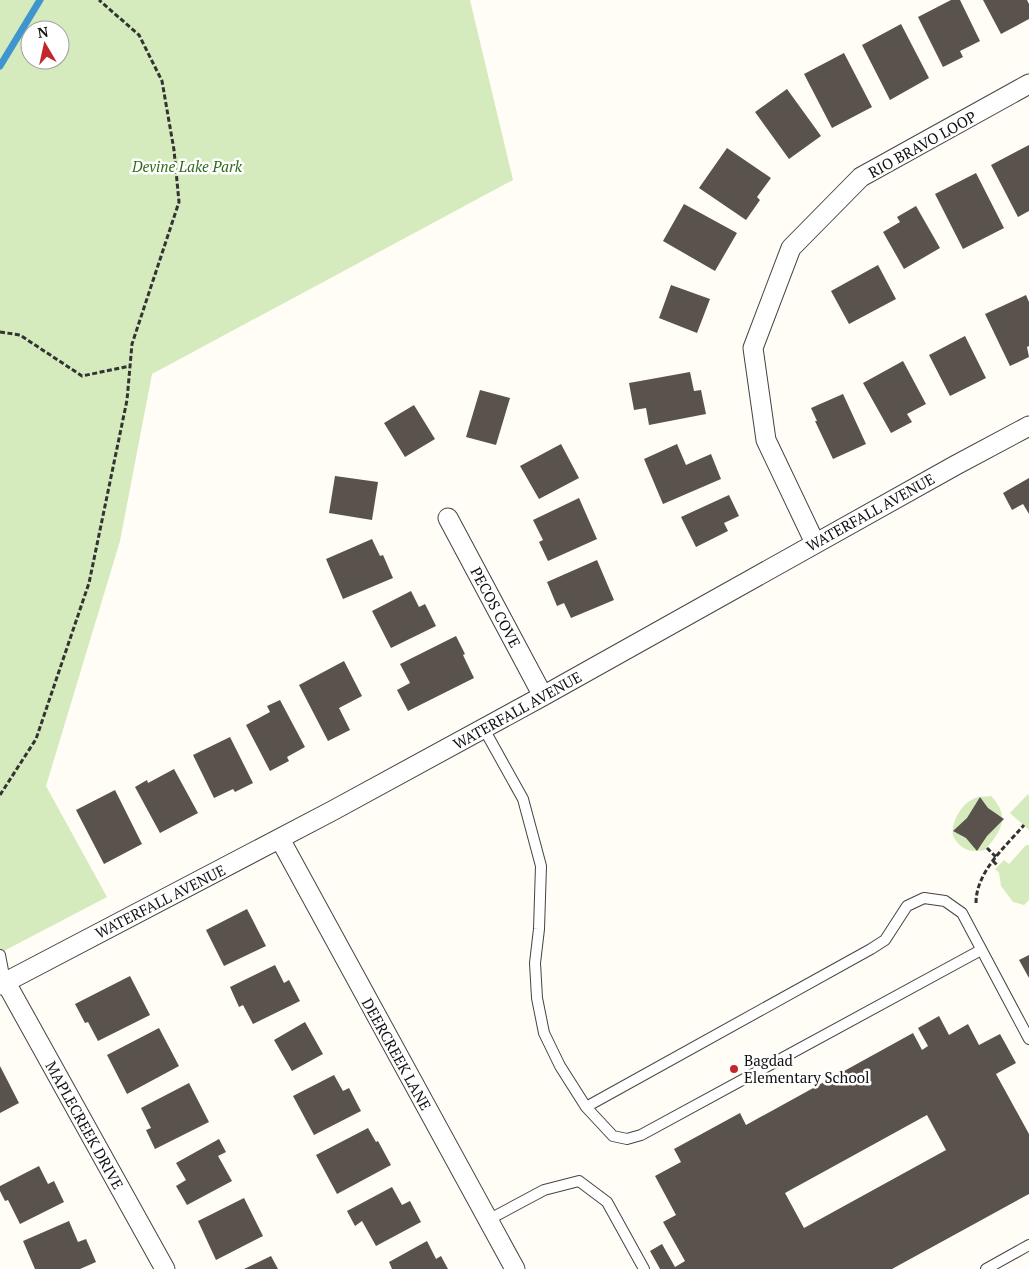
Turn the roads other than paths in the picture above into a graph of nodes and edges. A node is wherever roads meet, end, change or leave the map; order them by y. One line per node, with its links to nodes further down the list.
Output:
1 (1029, 84): 4 (street, RIO BRAVO LOOP)
2 (1029, 426): 4 (street, WATERFALL AVENUE)
3 (448, 518): 5 (street, PECOS COVE)
4 (815, 543): 5 (street, WATERFALL AVENUE)
5 (544, 696): 6 (street, WATERFALL AVENUE)
6 (484, 729): 7 (street, WATERFALL AVENUE); 12 (lane)
7 (280, 839): 10 (street, WATERFALL AVENUE); 13 (street, DEERCREEK LANE)
8 (981, 950): 11 (lane); 12 (lane); 12 (lane)
9 (0, 954): 10 (lane, MAPLECREEK DRIVE)
10 (2, 982): 15 (street, MAPLECREEK DRIVE)
11 (1029, 1039)
12 (586, 1107)
13 (488, 1220): 16 (street, DEERCREEK LANE); 17 (lane)
14 (1029, 1245): 18 (lane)
15 (165, 1269)
16 (515, 1269)
17 (644, 1269)
18 (986, 1269)

